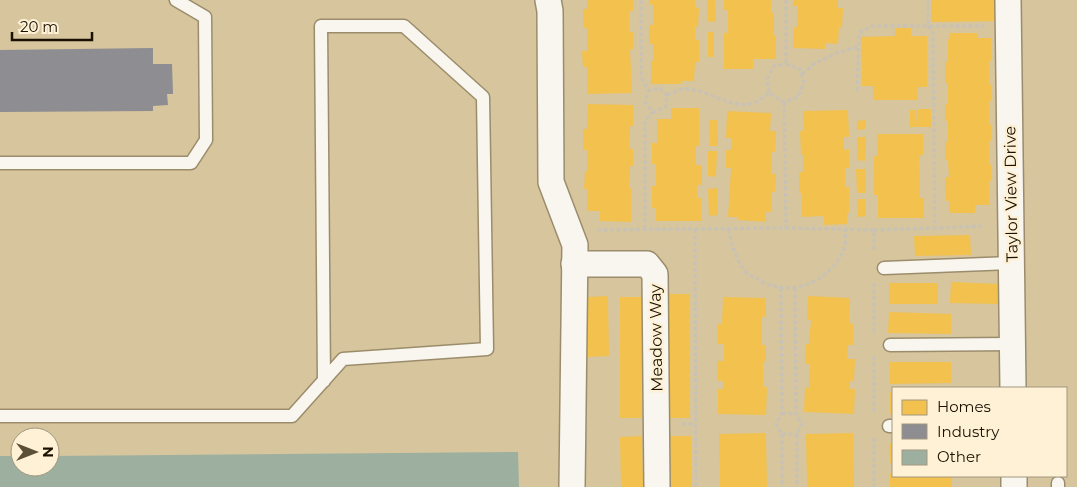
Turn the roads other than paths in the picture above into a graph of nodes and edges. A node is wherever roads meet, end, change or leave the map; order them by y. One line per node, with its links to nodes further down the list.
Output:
1 (176, 0): 4 (lane)
2 (548, 0): 6 (street)
3 (1008, 0): 5 (street, Taylor View Drive)
4 (0, 163)
5 (1011, 263): 7 (lane); 8 (street, Taylor View Drive)
6 (585, 264): 13 (street); 14 (street, Meadow Way)
7 (884, 268)
8 (1012, 344): 9 (lane); 11 (street, Taylor View Drive)
9 (890, 345)
10 (324, 381): 10 (lane); 12 (lane)
11 (1013, 387)
12 (0, 416)
13 (572, 487)
14 (657, 487)

